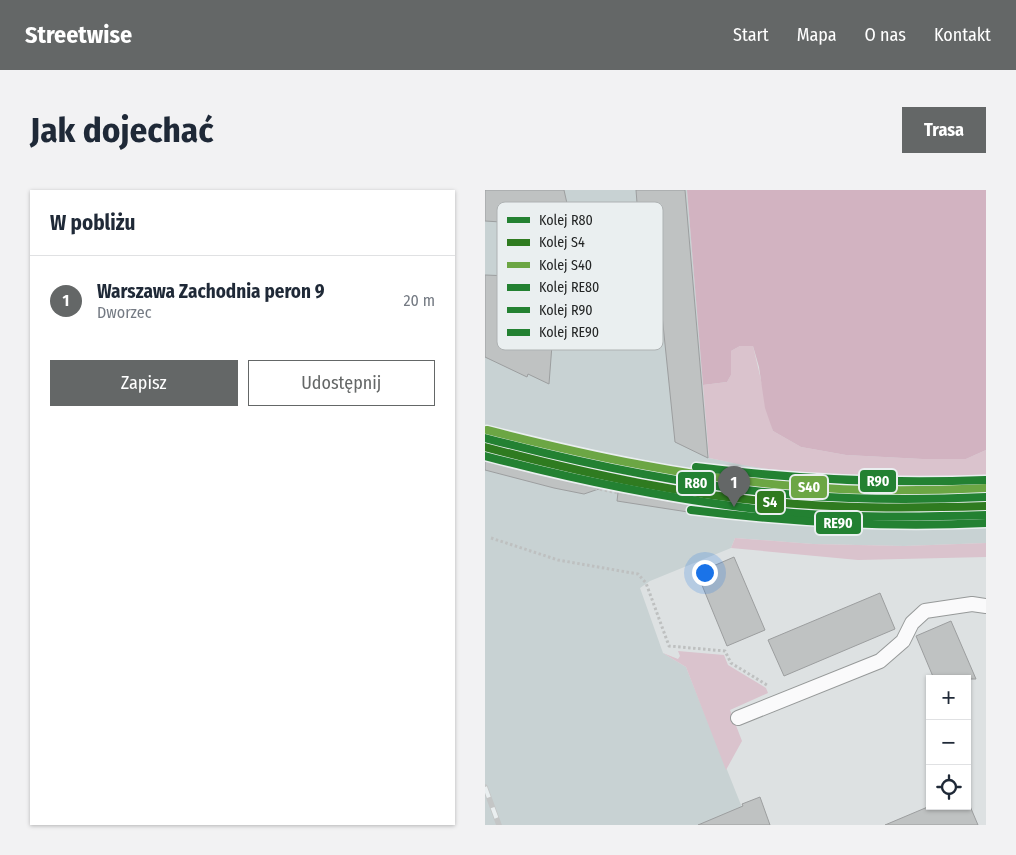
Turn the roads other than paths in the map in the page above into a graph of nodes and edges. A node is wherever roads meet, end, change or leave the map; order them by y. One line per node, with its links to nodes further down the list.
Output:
1 (986, 606): 2 (lane)
2 (738, 718)

